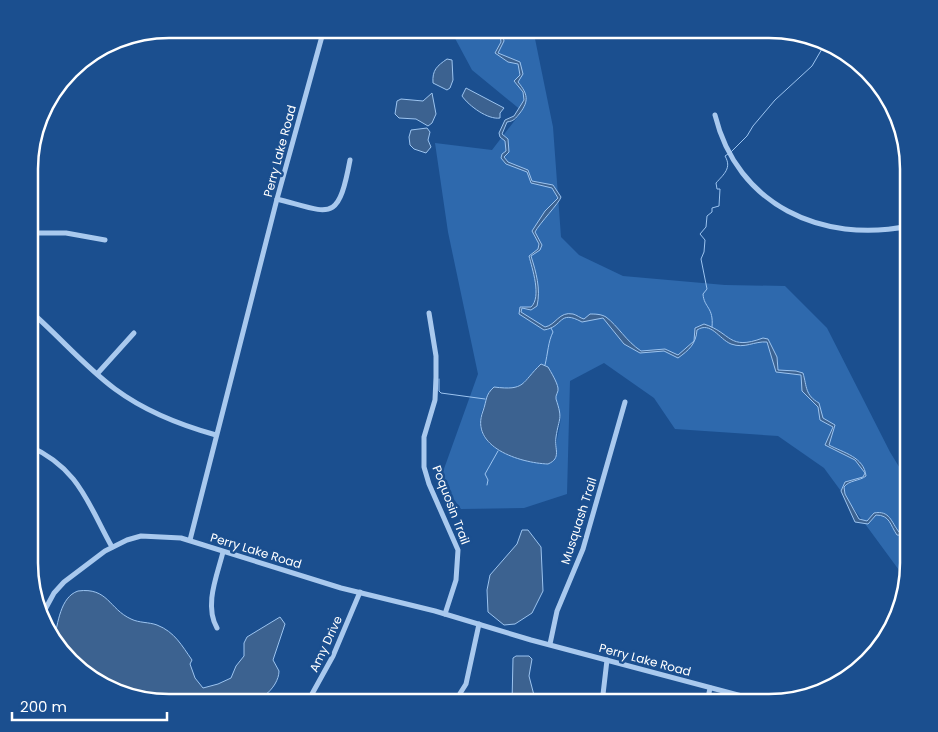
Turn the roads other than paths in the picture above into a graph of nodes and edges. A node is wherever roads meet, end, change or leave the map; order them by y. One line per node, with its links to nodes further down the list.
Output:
1 (322, 38): 4 (street, Perry Lake Road)
2 (715, 115): 5 (street)
3 (350, 160): 4 (street)
4 (277, 199): 13 (street, Perry Lake Road)
5 (900, 228)
6 (37, 233): 7 (street)
7 (105, 240)
8 (429, 314): 20 (street, Poquosin Trail)
9 (37, 318): 11 (street)
10 (134, 333): 11 (street)
11 (97, 374): 13 (street)
12 (625, 402): 23 (street, Musquash Trail)
13 (216, 435): 15 (street, Perry Lake Road)
14 (38, 451): 16 (street)
15 (190, 540): 16 (street); 17 (street, Perry Lake Road)
16 (112, 547): 19 (street)
17 (223, 552): 18 (street, Perry Lake Road); 22 (street)
18 (360, 592): 20 (street, Perry Lake Road); 26 (street, Amy Drive)
19 (46, 608)
20 (444, 614): 21 (street, Perry Lake Road)
21 (479, 624): 23 (street, Perry Lake Road); 27 (street)
22 (217, 628)
23 (550, 644): 24 (street, Perry Lake Road)
24 (607, 660): 25 (street, Perry Lake Road); 28 (street)
25 (710, 688): 29 (street); 30 (street, Perry Lake Road)
26 (312, 694)
27 (460, 694)
28 (603, 694)
29 (709, 694)
30 (733, 694)

